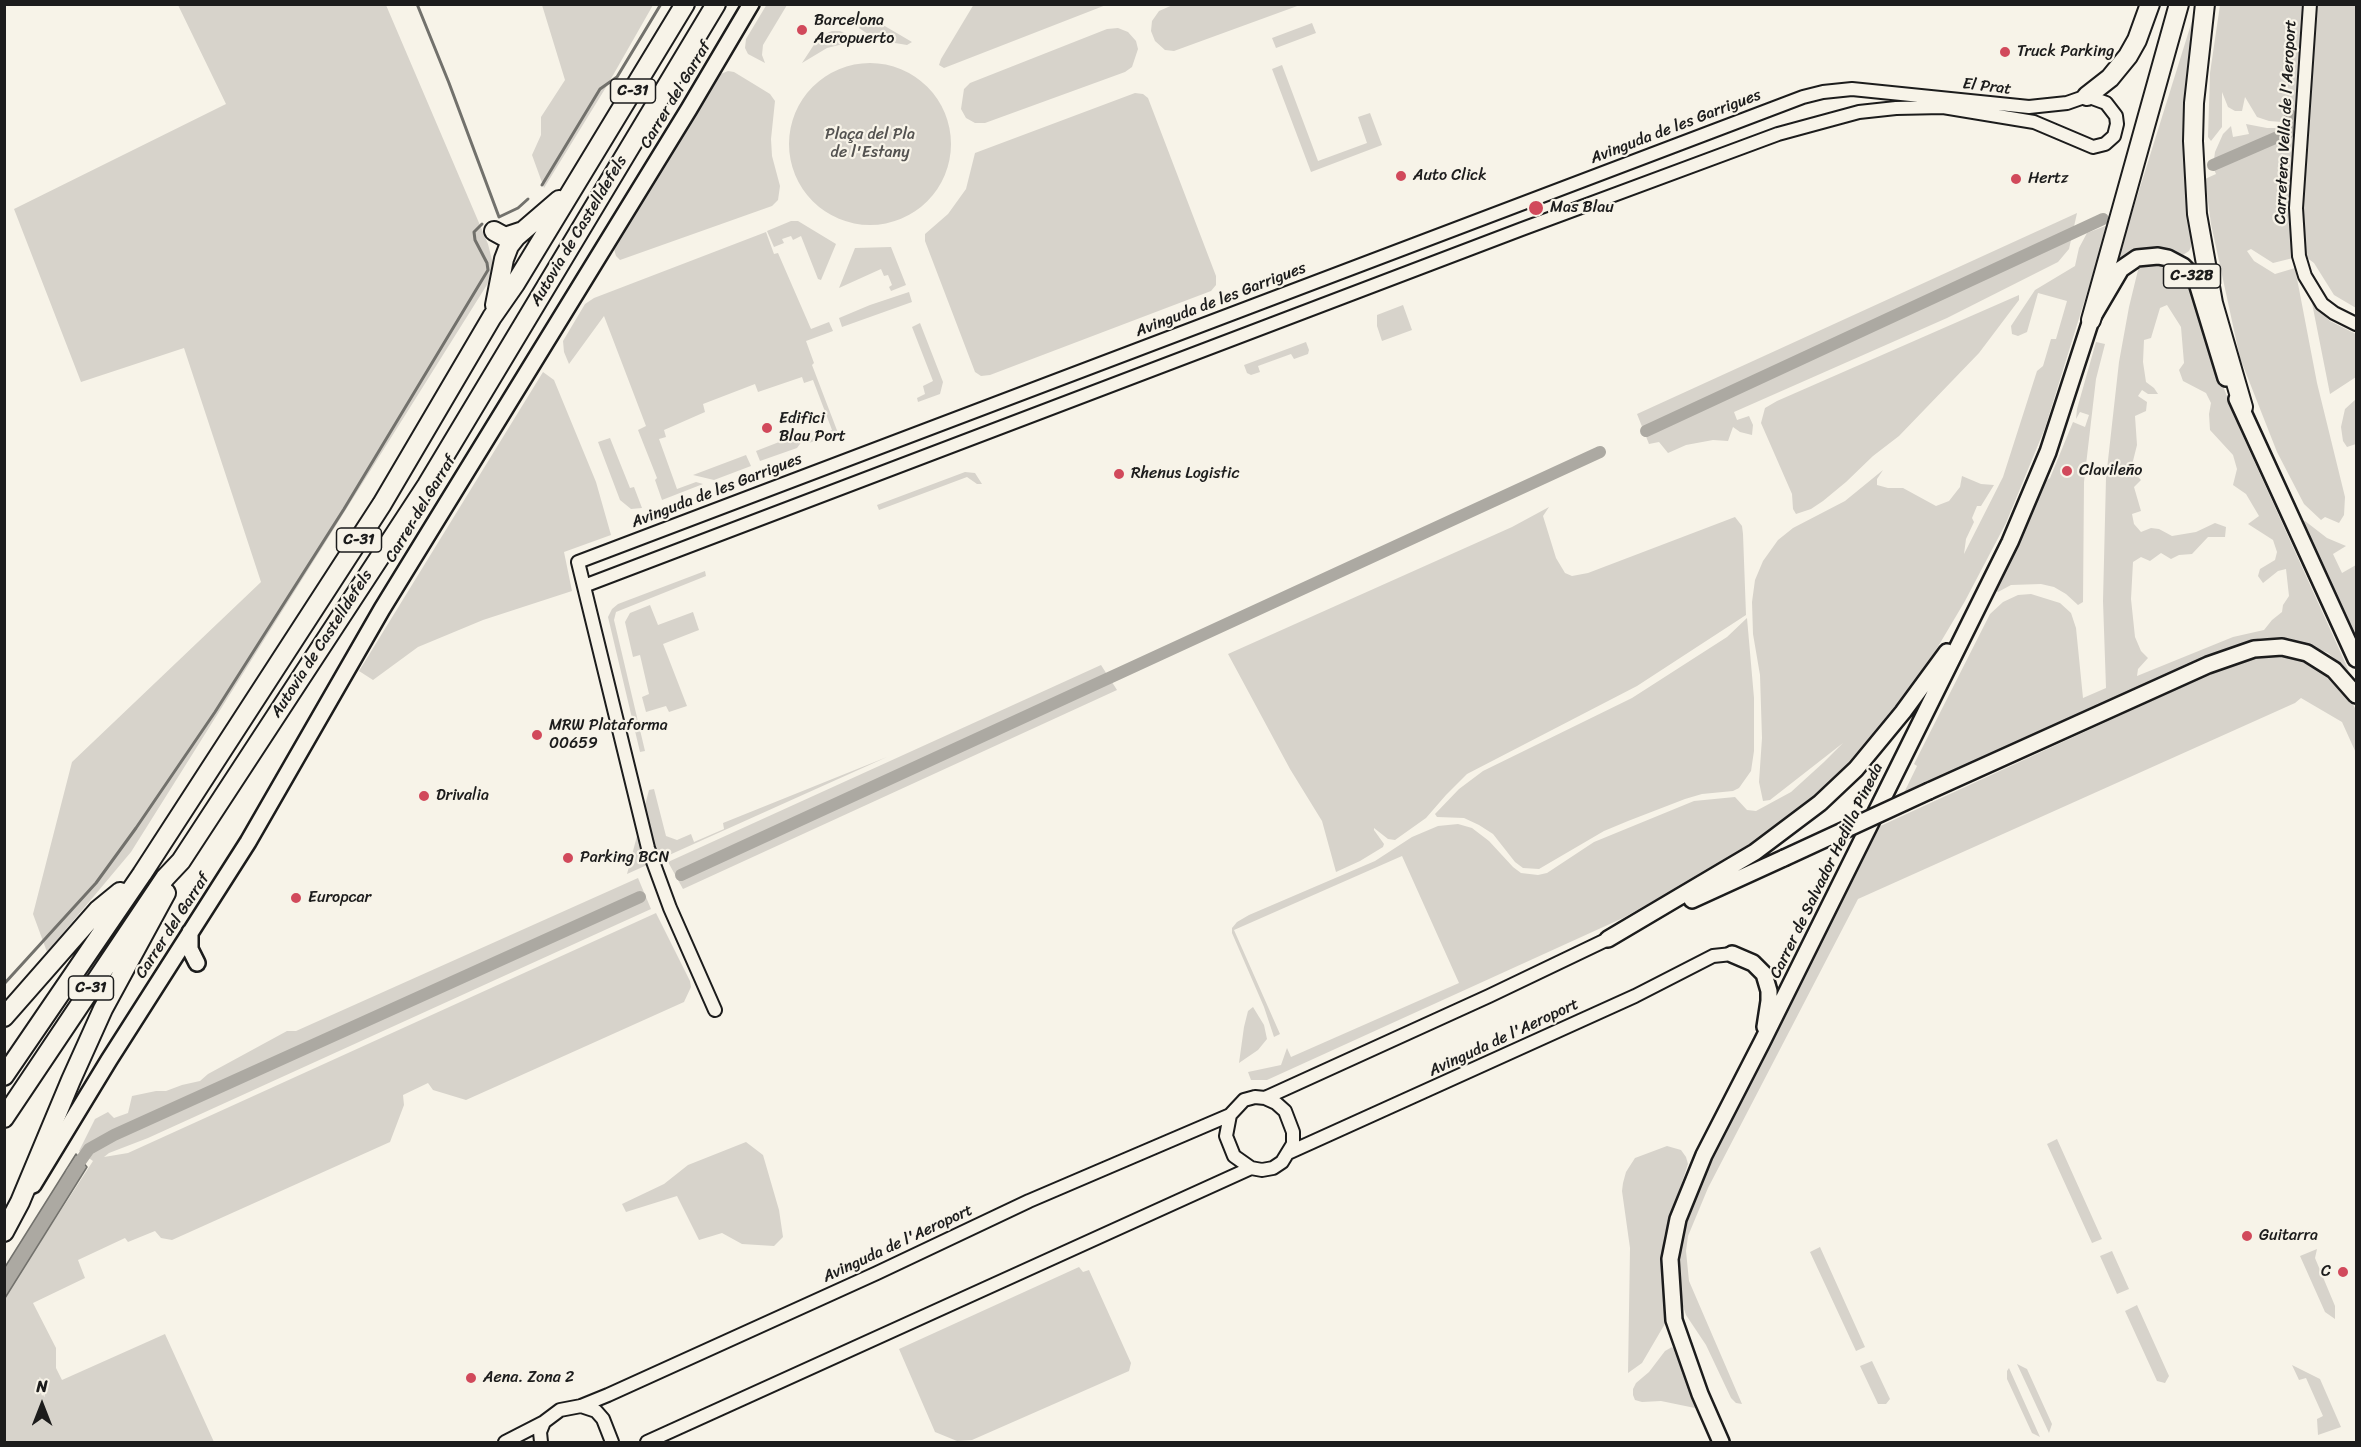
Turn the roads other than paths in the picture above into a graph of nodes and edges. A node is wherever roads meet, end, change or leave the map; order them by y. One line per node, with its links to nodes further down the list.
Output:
1 (685, 4): 12 (highway, Autovia de Castelldefels / C-31)
2 (751, 4): 23 (main road, Carrer del Garraf)
3 (2150, 4): 10 (highway)
4 (2168, 4): 11 (highway)
5 (2179, 4): 11 (highway, C-32B)
6 (2205, 4): 16 (highway, C-32B)
7 (2310, 4): 15 (street, Carretera Vella de l'Aeroport)
8 (715, 6): 21 (highway, Autovia de Castelldefels / C-31)
9 (1881, 92): 10 (street, El Prat); 17 (street, Avinguda de les Garrigues)
10 (2087, 96): 17 (street)
11 (2147, 118): 14 (highway, C-32B)
12 (581, 177): 13 (highway, Autovia de Castelldefels / C-31); 13 (highway)
13 (492, 317): 22 (highway, Autovia de Castelldefels / C-31)
14 (2091, 320): 16 (main road, C-32B); 18 (main road, Carrer de Salvador Hedilla Pineda / C-32B)
15 (2356, 324)
16 (2243, 407): 19 (main road)
17 (584, 586): 27 (street)
18 (1984, 594): 24 (main road); 29 (main road, Carrer de Salvador Hedilla Pineda)
19 (2356, 659)
20 (2356, 695): 24 (main road, bridge)
21 (181, 861): 33 (highway, Autovia de Castelldefels / C-31); 36 (highway)
22 (142, 874): 28 (highway); 30 (highway, Autovia de Castelldefels / C-31)
23 (190, 931): 26 (main road); 36 (main road, Carrer del Garraf)
24 (1608, 939): 31 (street, Avinguda de l'Aeroport)
25 (1732, 954): 29 (main road); 34 (street, Avinguda de l'Aeroport)
26 (197, 963)
27 (715, 1010)
28 (4, 1017)
29 (1762, 1042): 43 (main road, Carrer de Salvador Hedilla Pineda)
30 (4, 1076)
31 (1265, 1098): 32 (street, Avinguda de l'Aeroport); 34 (street)
32 (1230, 1115): 35 (street); 37 (street, Avinguda de l'Aeroport)
33 (4, 1118)
34 (1288, 1154): 35 (street, Avinguda de l'Aeroport)
35 (1251, 1168): 42 (street, Avinguda de l'Aeroport)
36 (9, 1225)
37 (581, 1406): 38 (street, Avinguda de l'Aeroport); 41 (street)
38 (544, 1422): 39 (street, Avinguda de l'Aeroport); 40 (street)
39 (505, 1443)
40 (541, 1443)
41 (612, 1443)
42 (647, 1443)
43 (1721, 1443)

